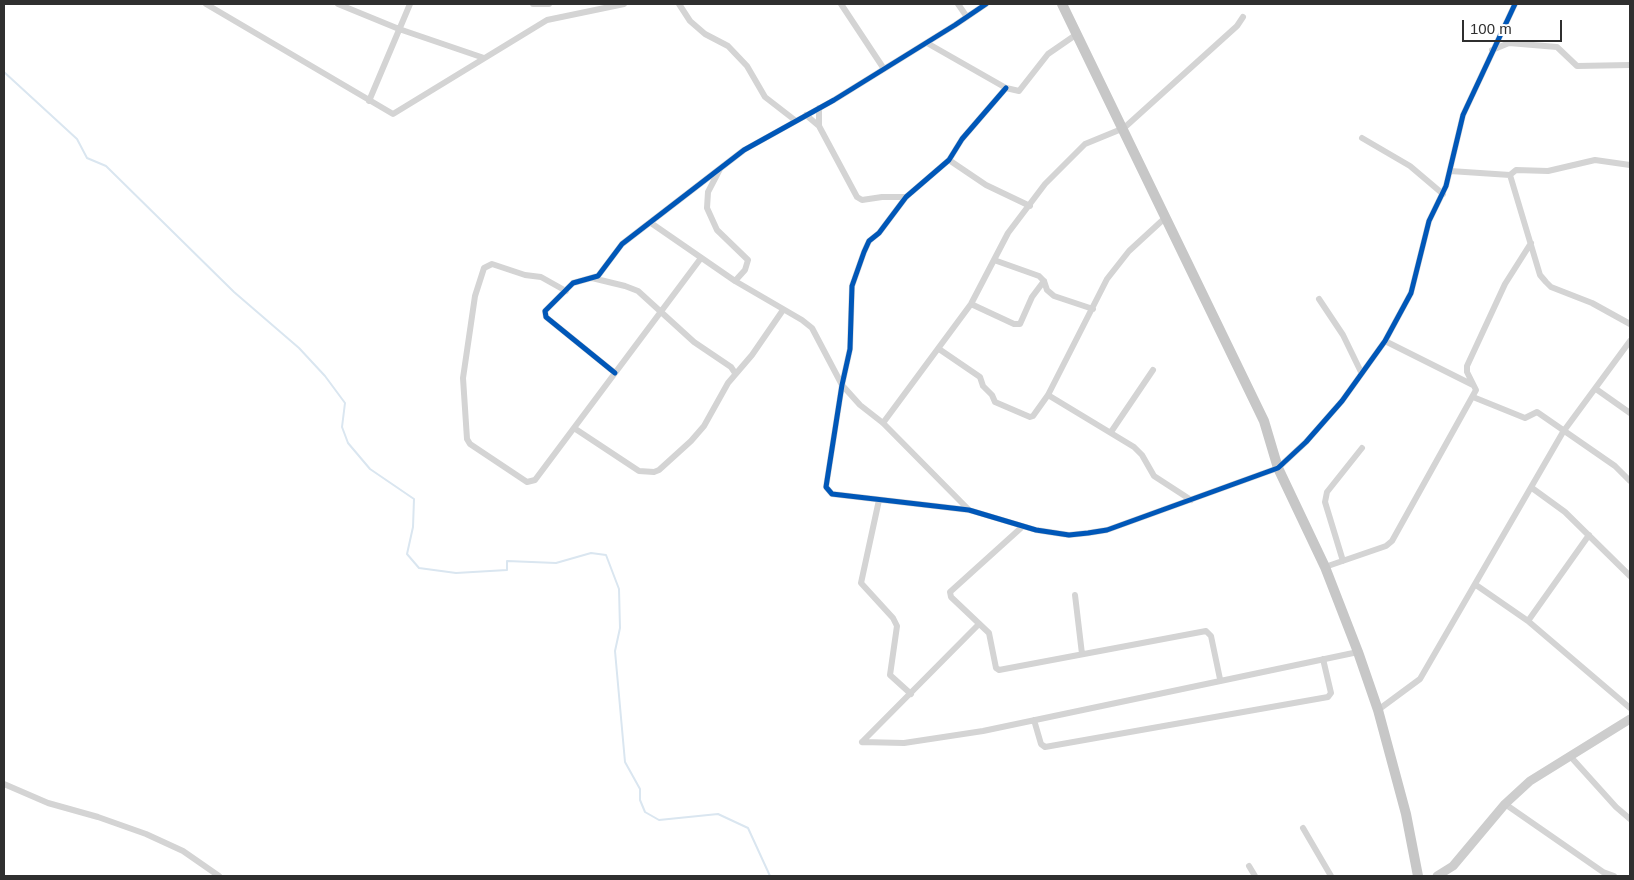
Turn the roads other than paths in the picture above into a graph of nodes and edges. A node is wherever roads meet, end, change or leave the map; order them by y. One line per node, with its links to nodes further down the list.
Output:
1 (206, 4): 23 (street)
2 (338, 4): 15 (street)
3 (410, 4): 15 (street)
4 (533, 4): 5 (street)
5 (549, 4)
6 (624, 4): 19 (street)
7 (679, 4): 26 (street)
8 (841, 4): 21 (street)
9 (958, 4): 14 (street)
10 (986, 4): 14 (street)
11 (1062, 4): 16 (main road)
12 (1515, 4): 18 (street)
13 (1243, 16): 28 (street)
14 (967, 17): 17 (street)
15 (399, 29): 19 (street); 23 (street)
16 (1077, 34): 22 (street); 28 (main road)
17 (927, 43): 21 (street); 22 (street)
18 (1492, 50): 20 (street); 33 (street)
19 (484, 58): 23 (street)
20 (1630, 65)
21 (884, 69): 24 (street)
22 (1006, 88): 30 (street)
23 (369, 101)
24 (819, 108): 25 (street); 27 (street)
25 (806, 115): 26 (street); 27 (street)
26 (796, 121): 31 (street)
27 (820, 126): 36 (street)
28 (1124, 128): 37 (street); 38 (main road)
29 (1362, 138): 35 (street)
30 (949, 160): 36 (street); 37 (street)
31 (721, 165): 39 (street); 44 (street)
32 (1630, 165): 34 (street)
33 (1450, 171): 34 (street); 35 (street)
34 (1510, 175): 40 (street)
35 (1443, 194): 53 (street)
36 (906, 197): 60 (street)
37 (1030, 206): 42 (street)
38 (1166, 217): 49 (street); 71 (main road)
39 (651, 222): 41 (street); 43 (street)
40 (1531, 243): 52 (street); 61 (street)
41 (701, 258): 44 (street); 51 (street)
42 (994, 260): 45 (street); 48 (street)
43 (592, 278): 46 (street); 51 (street)
44 (735, 281): 50 (street)
45 (1044, 281): 48 (street); 49 (street)
46 (566, 291): 58 (street); 67 (street)
47 (1319, 299): 57 (street)
48 (971, 304): 55 (street)
49 (1093, 309): 63 (street)
50 (783, 310): 59 (street); 60 (street)
51 (659, 311): 58 (street); 59 (street)
52 (1630, 324)
53 (1385, 340): 57 (street); 61 (street)
54 (1630, 341): 62 (street)
55 (939, 349): 63 (street); 66 (street)
56 (1153, 370): 68 (street)
57 (1361, 372): 71 (street)
58 (615, 373): 67 (street)
59 (735, 373): 67 (street)
60 (842, 385): 66 (street); 74 (street)
61 (1474, 386): 64 (street)
62 (1596, 389): 65 (street); 69 (street)
63 (1048, 395): 68 (street)
64 (1473, 397): 69 (street); 79 (street)
65 (1630, 413)
66 (883, 423): 76 (street)
67 (574, 428)
68 (1111, 432): 75 (street)
69 (1563, 432): 72 (street); 73 (street)
70 (1362, 448): 79 (street)
71 (1278, 468): 75 (street); 80 (main road)
72 (1630, 481)
73 (1532, 488): 78 (street); 82 (street)
74 (879, 500): 76 (street); 90 (street)
75 (1191, 500): 77 (street)
76 (969, 510): 77 (street)
77 (1022, 527): 85 (street)
78 (1589, 535): 81 (street); 84 (street)
79 (1343, 561): 80 (street)
80 (1324, 567): 86 (main road)
81 (1630, 576)
82 (1476, 585): 84 (street); 92 (street)
83 (1075, 595): 87 (street)
84 (1528, 621): 91 (street)
85 (980, 624): 87 (street); 90 (street)
86 (1358, 652): 88 (street); 92 (main road)
87 (1082, 654): 89 (street)
88 (1323, 659): 89 (street); 94 (street)
89 (1220, 679): 94 (street)
90 (911, 694): 94 (street)
91 (1630, 708)
92 (1378, 710): 104 (main road)
93 (1630, 719): 95 (street)
94 (1034, 720)
95 (1570, 756): 97 (street); 98 (street)
96 (4, 784): 101 (street)
97 (1505, 804): 105 (street); 106 (street)
98 (1630, 819)
99 (1303, 828): 103 (street)
100 (1249, 866): 102 (street)
101 (219, 876)
102 (1255, 876)
103 (1331, 876)
104 (1418, 876)
105 (1437, 876)
106 (1614, 876)

